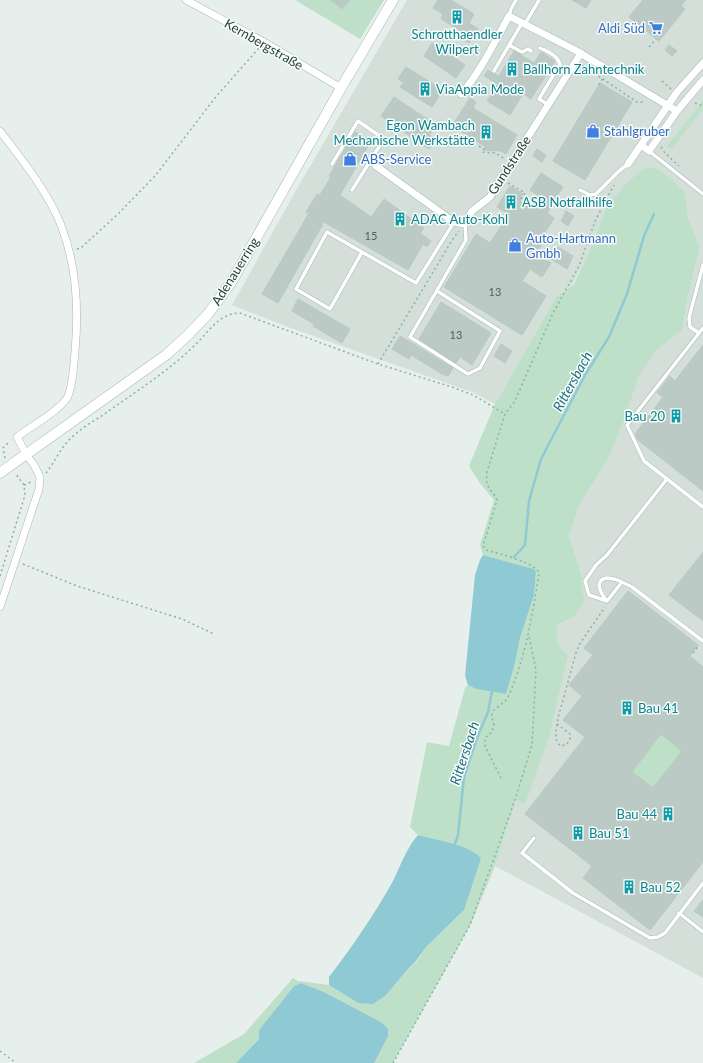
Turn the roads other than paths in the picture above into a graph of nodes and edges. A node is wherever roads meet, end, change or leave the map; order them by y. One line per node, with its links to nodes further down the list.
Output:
1 (186, 0): 14 (street, Kernbergstraße)
2 (393, 0): 14 (main road, Adenauerring)
3 (516, 0): 5 (lane)
4 (539, 0): 6 (lane)
5 (509, 16): 6 (street); 15 (street)
6 (523, 23): 7 (lane); 10 (street)
7 (509, 45): 9 (lane); 12 (lane)
8 (540, 48): 16 (lane)
9 (531, 51)
10 (580, 53): 16 (street, Gundstraße); 17 (street)
11 (703, 63): 17 (street)
12 (494, 71)
13 (703, 80): 18 (street)
14 (341, 88): 36 (main road, Adenauerring)
15 (461, 94)
16 (547, 104): 30 (street, Gundstraße)
17 (668, 106): 18 (street); 20 (street)
18 (677, 111): 21 (street)
19 (0, 132): 36 (street)
20 (641, 145): 21 (street); 24 (street)
21 (649, 151): 28 (lane)
22 (370, 162): 23 (lane); 25 (lane); 26 (lane)
23 (332, 164)
24 (628, 164): 27 (lane)
25 (376, 166): 29 (street)
26 (352, 190)
27 (580, 190)
28 (703, 194)
29 (454, 222): 30 (street); 31 (lane)
30 (465, 224): 33 (lane)
31 (362, 252): 31 (lane)
32 (703, 265): 35 (lane)
33 (436, 291): 33 (lane)
34 (703, 328): 35 (lane)
35 (699, 333): 38 (lane)
36 (26, 454): 37 (main road, Adenauerring); 42 (street)
37 (0, 473)
38 (668, 479): 39 (lane); 41 (lane)
39 (703, 507)
40 (622, 582): 41 (lane); 41 (lane); 43 (lane)
41 (607, 601)
42 (0, 607)
43 (703, 640)
44 (534, 838): 46 (lane)
45 (703, 883): 46 (lane)
46 (679, 914): 47 (lane)
47 (703, 932)

